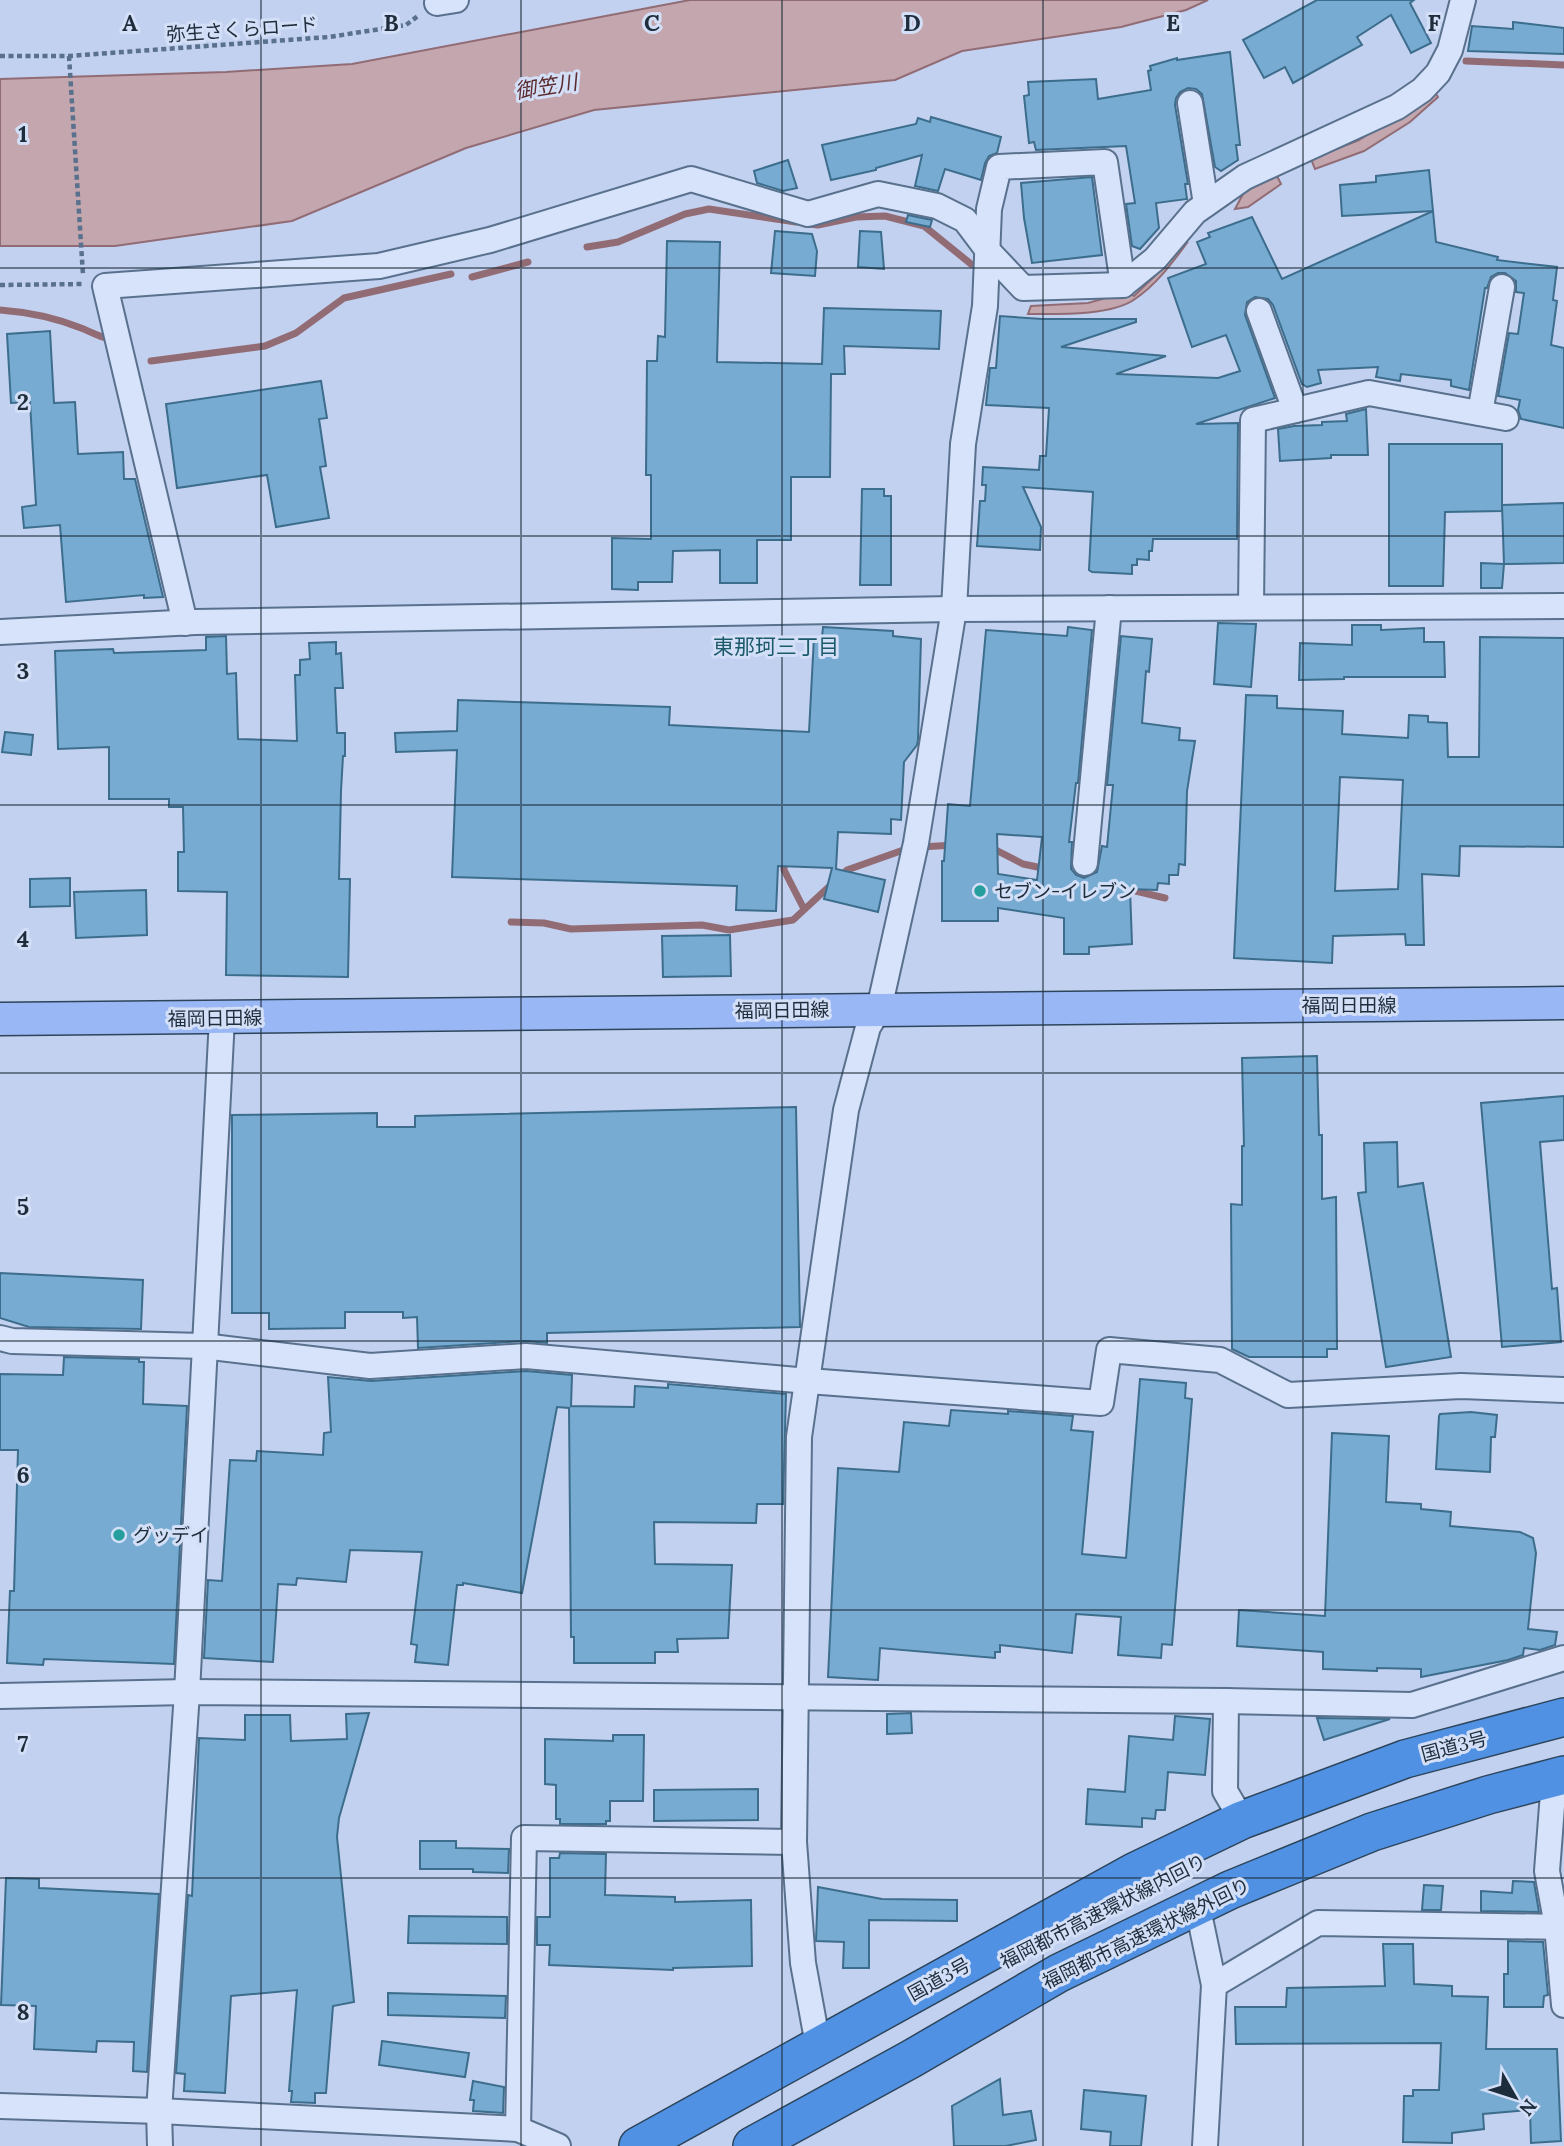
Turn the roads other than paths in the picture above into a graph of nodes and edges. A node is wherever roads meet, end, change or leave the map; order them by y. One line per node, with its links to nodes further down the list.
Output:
1 (1463, 0): 3 (street)
2 (1190, 103): 3 (street)
3 (1206, 204): 5 (street)
4 (989, 252): 5 (street); 5 (street); 14 (street); 15 (street)
5 (1123, 285)
6 (1502, 287): 9 (street)
7 (1259, 311): 8 (street)
8 (1295, 410): 9 (street); 12 (street)
9 (1480, 413): 10 (street)
10 (1506, 418)
11 (1564, 606): 12 (street)
12 (1251, 607): 13 (street)
13 (1110, 608): 14 (street); 17 (street)
14 (954, 609): 15 (street); 19 (street)
15 (185, 623): 16 (street)
16 (0, 632)
17 (1085, 863)
18 (1564, 1003): 19 (main road, 福岡日田線)
19 (879, 1009): 20 (main road, 福岡日田線); 24 (street)
20 (222, 1018): 21 (main road, 福岡日田線); 23 (street)
21 (0, 1019)
22 (0, 1338): 23 (street)
23 (204, 1346): 24 (street); 27 (street)
24 (808, 1381): 25 (street); 29 (street)
25 (1564, 1390)
26 (1564, 1658): 30 (street)
27 (187, 1692): 28 (street); 29 (street); 42 (street)
28 (0, 1696)
29 (797, 1698): 30 (street); 35 (street)
30 (1226, 1701): 34 (street)
31 (1564, 1717): 34 (highway, 国道3号)
32 (1564, 1735): 47 (highway, 福岡都市高速環状線内回り)
33 (1560, 1786): 36 (highway); 37 (street); 48 (highway, 福岡都市高速環状線外回り)
34 (1242, 1820): 40 (highway, 国道3号)
35 (794, 1842): 40 (street); 43 (street)
36 (1201, 1923): 38 (street); 49 (highway)
37 (1561, 1927): 38 (street); 39 (street)
38 (1213, 1985): 50 (street)
39 (1564, 2005)
40 (818, 2045): 46 (highway, 国道3号)
41 (0, 2106): 42 (street)
42 (159, 2110): 43 (street); 44 (street)
43 (518, 2129): 45 (street)
44 (160, 2146)
45 (558, 2146)
46 (638, 2146)
47 (668, 2146)
48 (752, 2146)
49 (794, 2146)
50 (1205, 2146)

